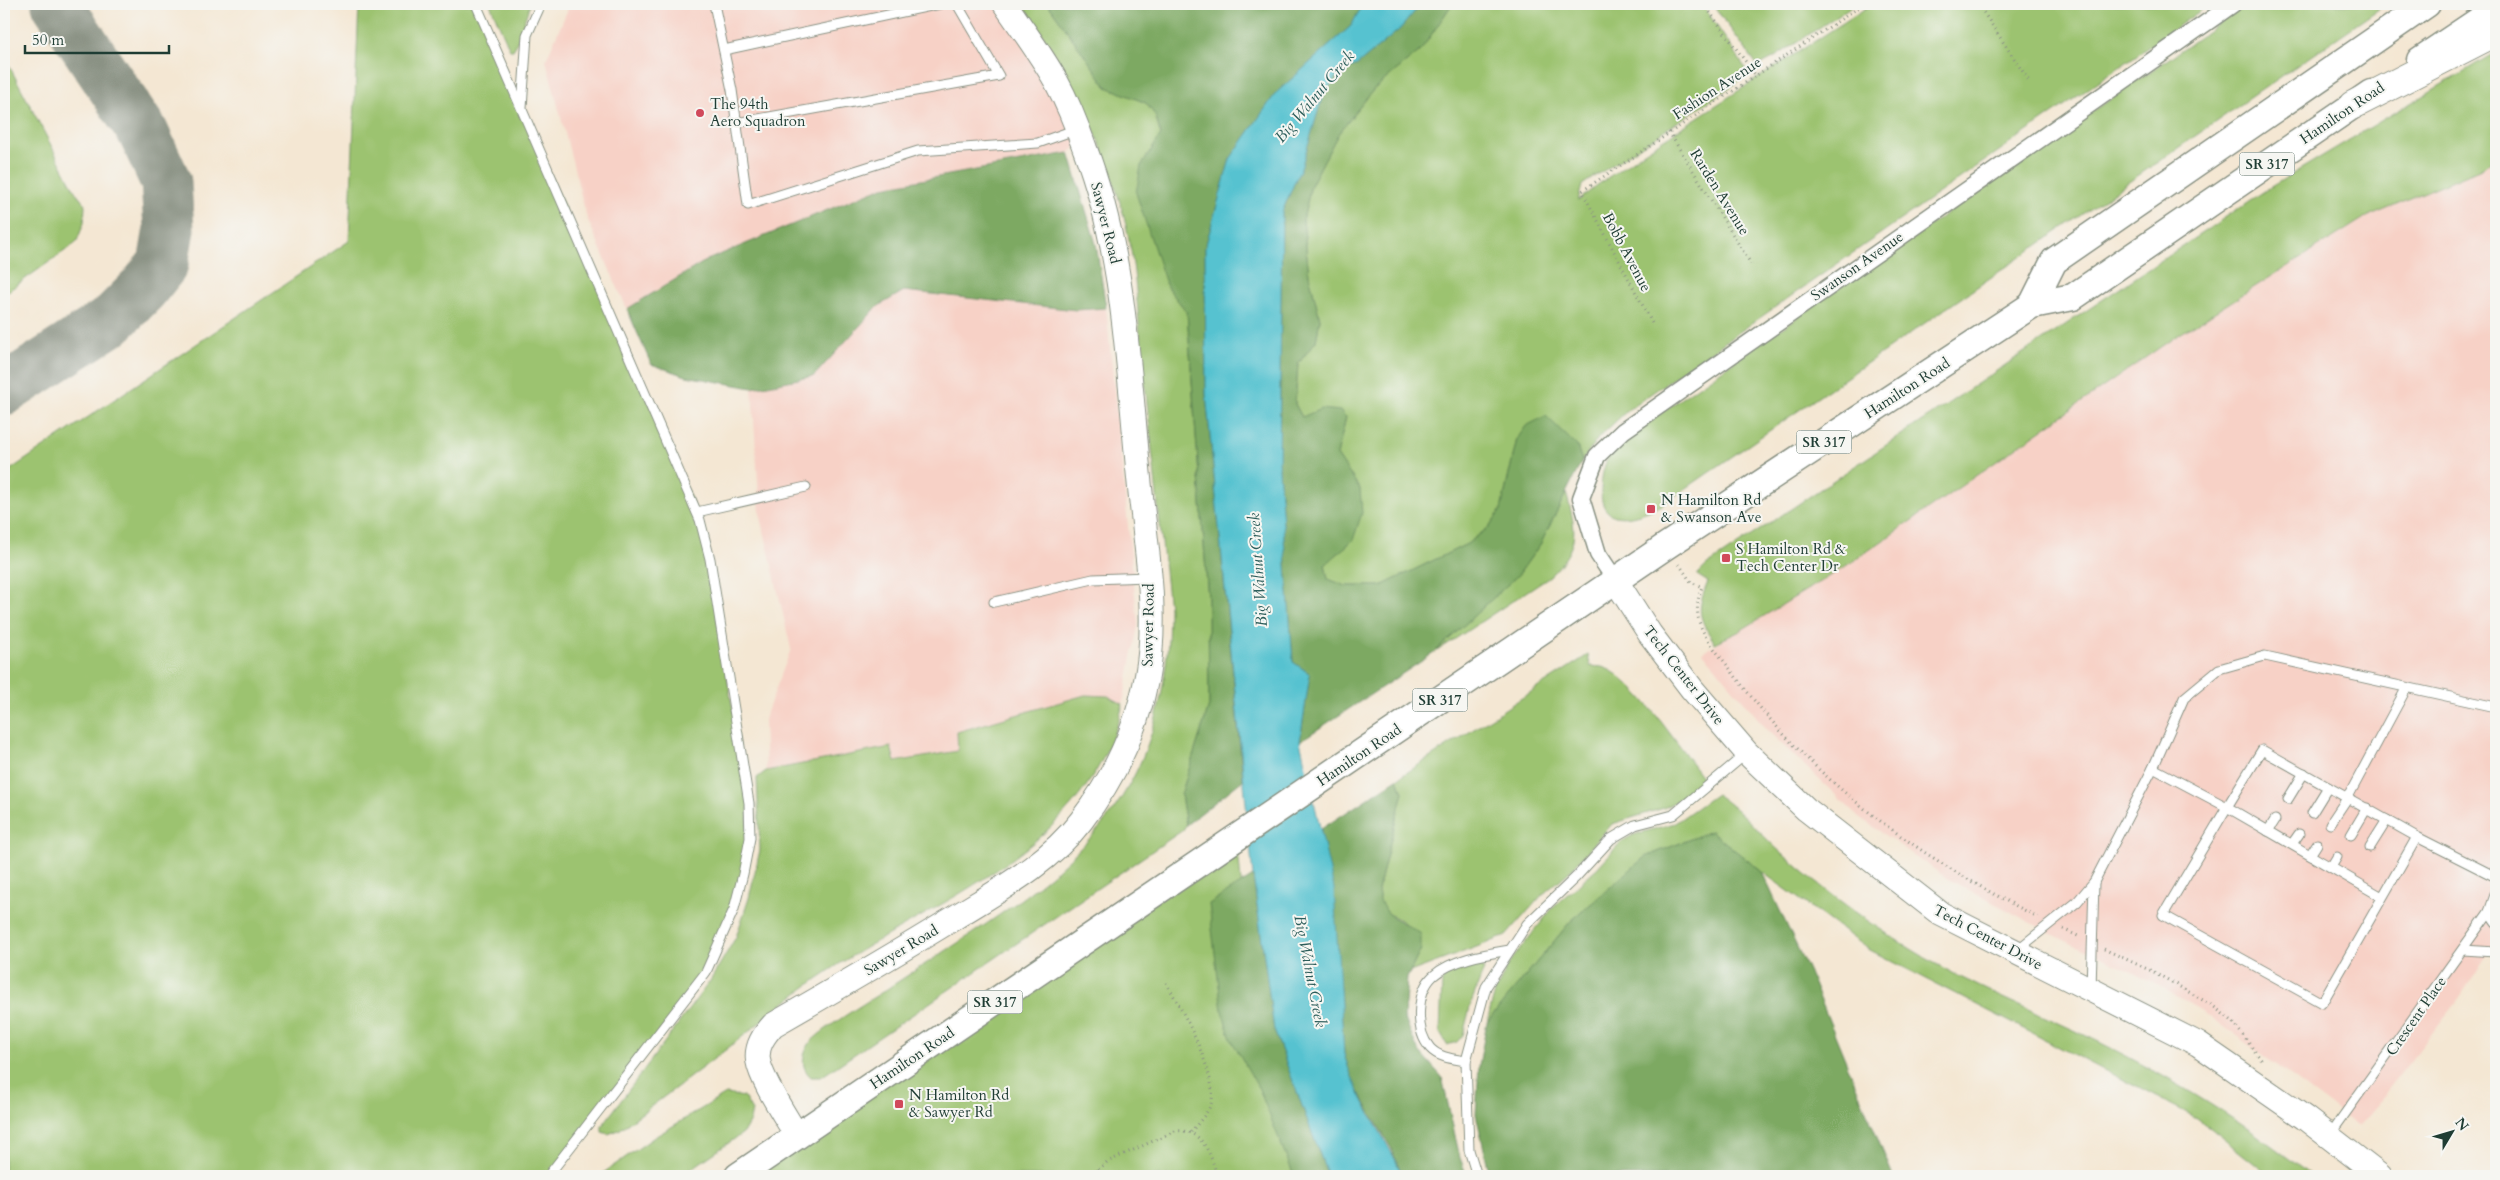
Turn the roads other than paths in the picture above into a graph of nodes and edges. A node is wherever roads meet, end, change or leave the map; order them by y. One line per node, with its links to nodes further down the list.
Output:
1 (476, 4): 13 (lane)
2 (541, 4): 13 (lane)
3 (714, 4): 11 (lane)
4 (940, 4): 11 (lane)
5 (957, 4): 14 (lane)
6 (1005, 4): 15 (street, Sawyer Road)
7 (2233, 4): 20 (street, Swanson Avenue)
8 (2427, 4): 16 (main road, SR 317)
9 (2496, 9): 12 (main road, Hamilton Road / SR 317)
10 (2496, 32): 12 (highway)
11 (724, 50): 14 (lane)
12 (2354, 105): 16 (main road, Hamilton Road / SR 317)
13 (522, 110): 18 (lane)
14 (736, 123): 15 (lane)
15 (1077, 129): 19 (street, Sawyer Road)
16 (2032, 305): 20 (main road, Hamilton Road / SR 317)
17 (806, 487): 18 (lane)
18 (697, 512): 62 (lane)
19 (1148, 577): 21 (lane); 60 (street, Sawyer Road)
20 (1616, 581): 24 (street, Tech Center Drive); 60 (main road, Hamilton Road / SR 317)
21 (994, 602)
22 (2406, 689): 23 (lane); 25 (lane); 28 (lane)
23 (2496, 707)
24 (1747, 753): 54 (lane); 56 (street, Tech Center Drive)
25 (2153, 768): 30 (lane); 49 (lane)
26 (2304, 773): 27 (lane); 29 (lane); 30 (lane)
27 (2328, 787): 28 (lane); 32 (lane)
28 (2348, 797): 31 (lane); 35 (lane)
29 (2288, 799)
30 (2227, 807): 36 (lane); 51 (lane)
31 (2367, 808): 34 (lane); 38 (lane)
32 (2312, 813)
33 (2275, 820): 36 (lane)
34 (2387, 820): 39 (lane); 42 (lane)
35 (2330, 824)
36 (2268, 831): 40 (lane)
37 (2299, 834): 40 (lane)
38 (2351, 835)
39 (2417, 837): 47 (lane); 51 (lane)
40 (2292, 844): 43 (lane)
41 (2317, 844): 43 (lane)
42 (2370, 847)
43 (2310, 855): 45 (lane)
44 (2337, 857): 45 (lane)
45 (2331, 867): 48 (lane)
46 (2357, 869): 48 (lane)
47 (2496, 877)
48 (2351, 878): 51 (lane)
49 (2094, 882): 56 (lane); 58 (lane)
50 (2496, 892): 52 (lane, Crescent Place)
51 (2382, 897)
52 (2489, 912): 53 (lane); 55 (lane, Crescent Place)
53 (2496, 922)
54 (1510, 950): 59 (lane); 59 (lane)
55 (2463, 950): 57 (lane); 61 (lane, Crescent Place)
56 (2015, 952): 58 (street, Tech Center Drive)
57 (2496, 952)
58 (2091, 991): 61 (street, Tech Center Drive)
59 (1466, 1061): 64 (lane)
60 (797, 1136): 63 (main road, Hamilton Road / SR 317)
61 (2329, 1137): 65 (street, Tech Center Drive)
62 (548, 1176)
63 (738, 1176)
64 (1477, 1176)
65 (2380, 1176)

